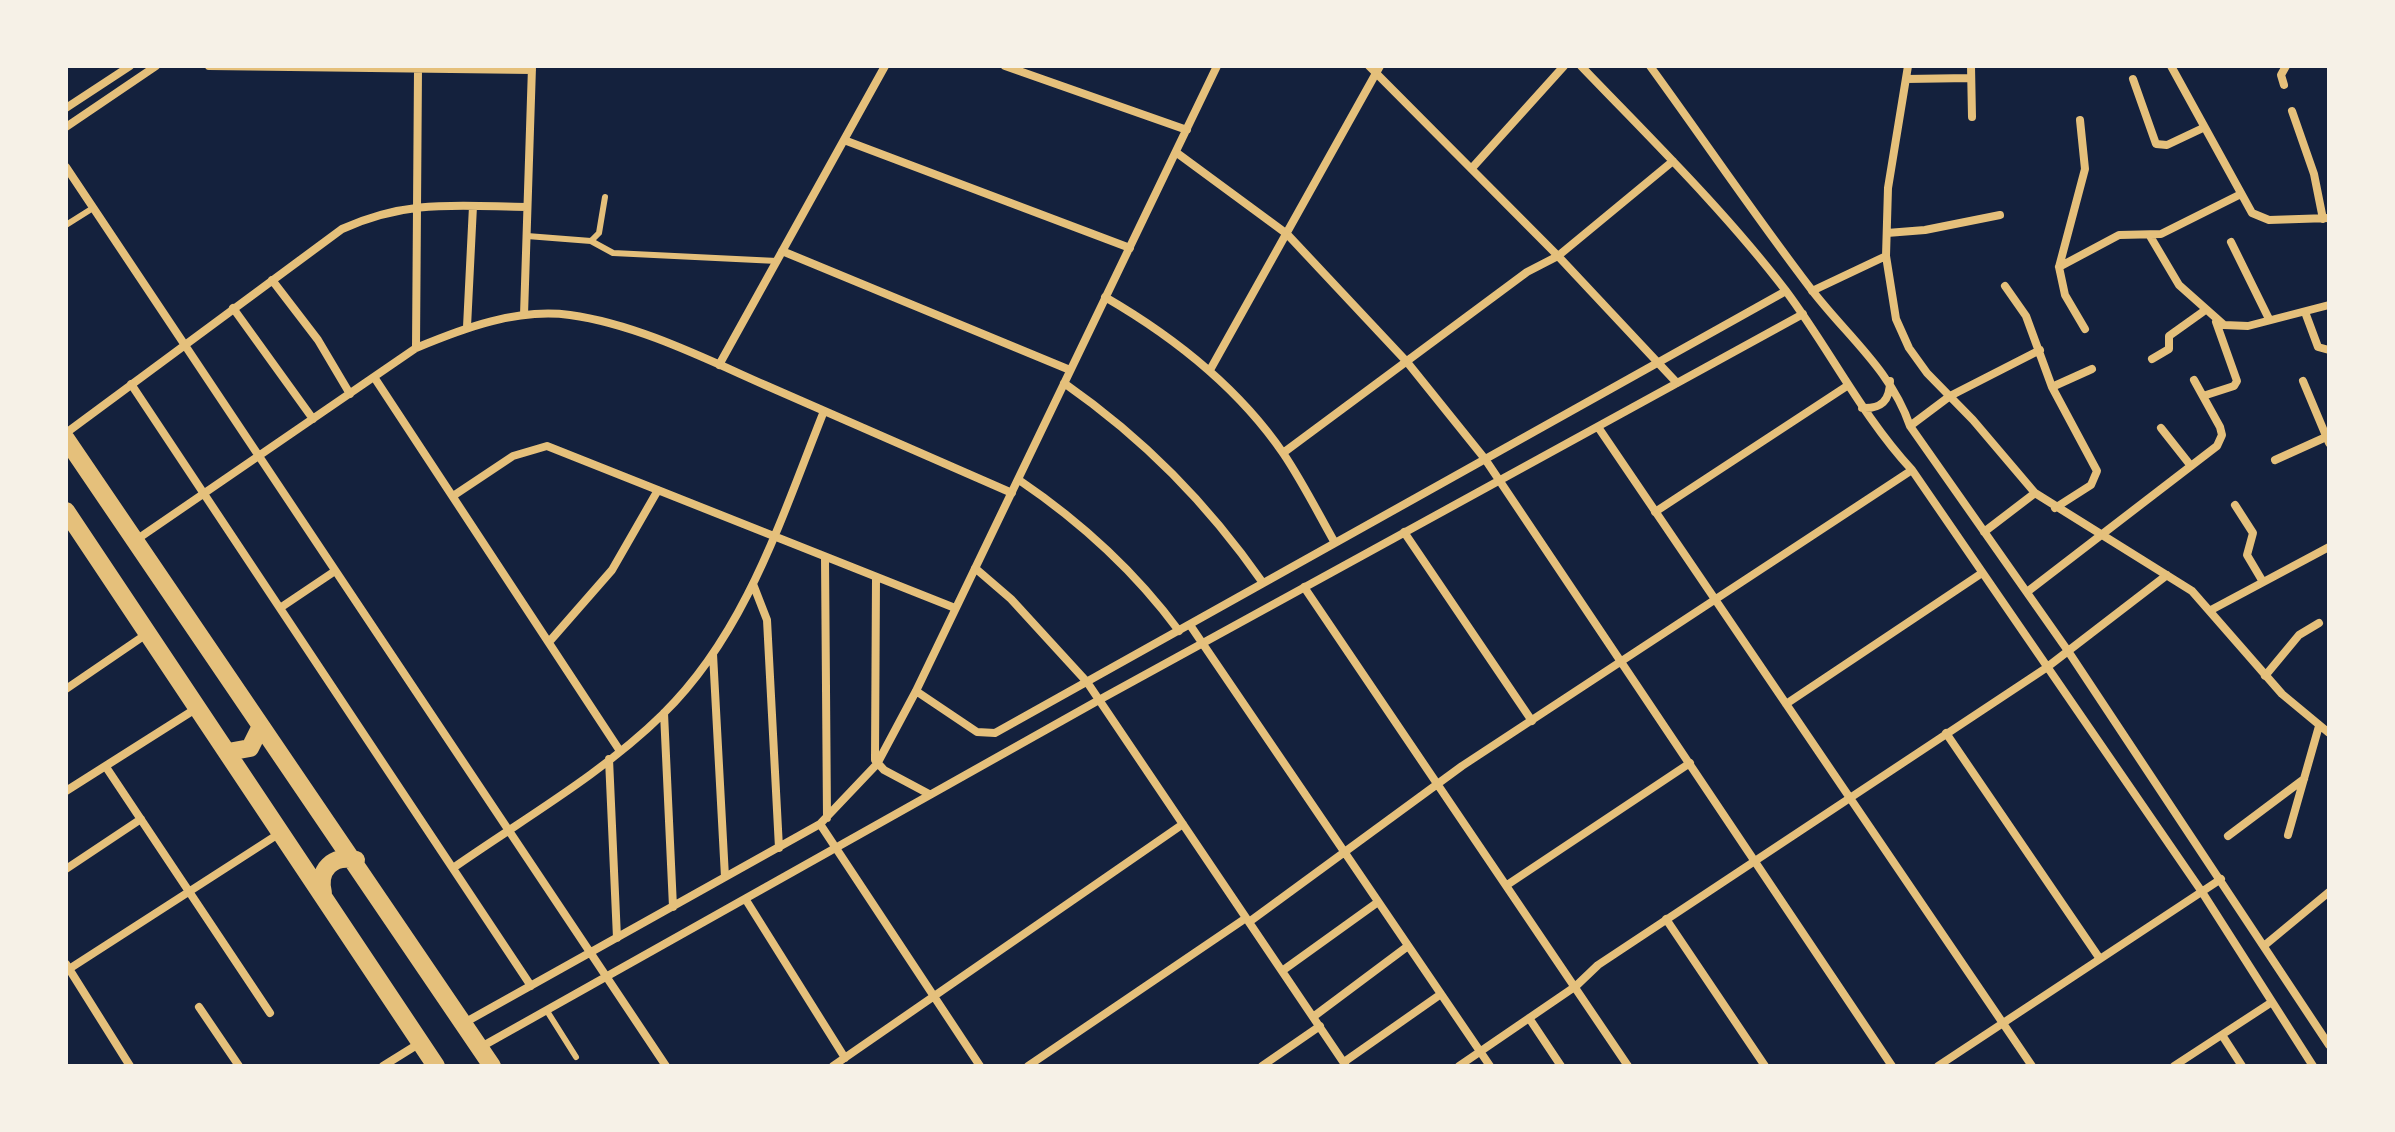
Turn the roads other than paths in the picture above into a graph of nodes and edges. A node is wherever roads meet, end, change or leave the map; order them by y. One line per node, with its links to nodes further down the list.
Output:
1 (130, 66): 22 (street)
2 (156, 66): 26 (street)
3 (209, 66): 17 (street)
4 (885, 66): 29 (street)
5 (1005, 66): 28 (street)
6 (1217, 66): 28 (street)
7 (1369, 66): 16 (street)
8 (1564, 66): 33 (street)
9 (1581, 66): 31 (street)
10 (1650, 66): 58 (street)
11 (1908, 66): 19 (street)
12 (1971, 66): 18 (street)
13 (2171, 66): 27 (street)
14 (2286, 66): 21 (street)
15 (532, 68): 17 (street); 38 (street)
16 (1379, 68): 33 (street); 44 (street)
17 (418, 69): 36 (street)
18 (1970, 78): 19 (street); 24 (street)
19 (1906, 79): 43 (street)
20 (2133, 79): 27 (street)
21 (2284, 85)
22 (66, 108)
23 (2292, 111): 41 (street)
24 (1972, 117)
25 (2080, 120): 54 (street)
26 (66, 127)
27 (2203, 128): 34 (street)
28 (1187, 130): 30 (street)
29 (844, 140): 49 (street); 50 (street)
30 (1177, 153): 44 (street); 49 (street)
31 (1673, 161): 51 (street); 57 (street)
32 (66, 167): 39 (street)
33 (1472, 168): 51 (street)
34 (2241, 194): 41 (street); 46 (street)
35 (605, 197): 47 (lane)
36 (417, 205): 37 (street); 55 (street); 71 (street)
37 (473, 206): 38 (street); 68 (street)
38 (527, 207): 45 (street)
39 (93, 208): 42 (lane); 70 (street)
40 (2000, 215): 43 (street)
41 (2326, 219)
42 (66, 225)
43 (1887, 233): 52 (street)
44 (1287, 234): 75 (street); 80 (street)
45 (527, 236): 47 (lane); 65 (street)
46 (2150, 236): 54 (street); 62 (street)
47 (591, 241): 53 (lane)
48 (2231, 242): 66 (street)
49 (1130, 248): 59 (street)
50 (782, 251): 53 (street); 79 (street)
51 (1558, 256): 75 (street); 76 (street)
52 (1886, 256): 58 (street); 91 (street)
53 (777, 261): 77 (street)
54 (2059, 267): 69 (street)
55 (272, 280): 61 (street); 90 (street)
56 (2005, 286): 72 (street)
57 (1786, 291): 64 (street); 76 (street)
58 (1812, 291): 82 (street)
59 (1105, 297): 79 (street); 80 (street)
60 (2329, 305): 63 (street)
61 (233, 308): 70 (street); 95 (street)
62 (2204, 311): 67 (street); 74 (street)
63 (2305, 312): 66 (street); 73 (street)
64 (1803, 314): 86 (street); 88 (street)
65 (524, 315): 68 (street); 77 (street)
66 (2269, 319): 67 (street)
67 (2216, 322): 92 (street)
68 (467, 327): 71 (street)
69 (2085, 329)
70 (183, 344): 87 (street); 102 (street)
71 (416, 348): 81 (street)
72 (2040, 350): 89 (street); 91 (street)
73 (2329, 350)
74 (2152, 359)
75 (1407, 362): 101 (street); 103 (street)
76 (1658, 363): 86 (street); 103 (street)
77 (719, 365): 94 (street)
78 (2092, 369): 89 (street)
79 (1070, 370): 85 (street)
80 (1210, 370): 101 (street)
81 (374, 377): 90 (street); 113 (street)
82 (1890, 380): 93 (street); 96 (street)
83 (2194, 380): 92 (street)
84 (2303, 381): 100 (street)
85 (1064, 383): 107 (street); 132 (street)
86 (1677, 383): 97 (street)
87 (131, 384): 99 (street); 112 (street)
88 (1847, 386): 93 (street); 117 (street)
89 (2052, 387): 115 (street)
90 (350, 394): 95 (street)
91 (1950, 396): 96 (street); 111 (street)
92 (2203, 396): 105 (street)
93 (1862, 408): 106 (street)
94 (824, 411): 110 (street); 121 (street)
95 (313, 419): 102 (street)
96 (1910, 426): 119 (street)
97 (1598, 427): 108 (street); 117 (street)
98 (2161, 428): 105 (street)
99 (66, 436): 122 (main road)
100 (2327, 440): 104 (street)
101 (1283, 453): 123 (street)
102 (258, 456): 112 (street); 127 (street)
103 (1485, 459): 108 (street); 123 (street)
104 (2275, 460)
105 (2191, 466): 120 (street)
106 (1912, 470): 128 (street); 136 (street)
107 (1019, 480): 110 (street); 142 (street)
108 (1500, 480): 118 (street); 148 (street)
109 (658, 490): 113 (street); 121 (street); 144 (street)
110 (1012, 493): 126 (street)
111 (2035, 493): 115 (street); 119 (street)
112 (203, 494): 122 (street); 137 (street)
113 (453, 496): 144 (street)
114 (2235, 505): 131 (street)
115 (2055, 508): 120 (street)
116 (66, 511): 143 (main road)
117 (1655, 512): 136 (street)
118 (1404, 532): 134 (street); 158 (street)
119 (1984, 532): 135 (street)
120 (2101, 536): 129 (street); 135 (street)
121 (774, 538): 125 (street); 133 (street)
122 (136, 540): 159 (main road)
123 (1335, 543): 132 (street)
124 (2329, 547): 131 (street)
125 (825, 558): 130 (street); 175 (street)
126 (975, 568): 138 (street); 151 (street)
127 (335, 571): 137 (street); 177 (street)
128 (1982, 573): 149 (street); 155 (street)
129 (2167, 575): 139 (street); 146 (street)
130 (876, 577): 138 (street); 167 (street)
131 (2263, 582): 139 (street)
132 (1263, 583): 141 (street)
133 (753, 584): 147 (street); 181 (street)
134 (1304, 587): 145 (street); 170 (street)
135 (2027, 592): 146 (street)
136 (1715, 600): 148 (street); 155 (street)
137 (280, 608): 186 (street)
138 (955, 608): 153 (street)
139 (2211, 610): 150 (street)
140 (2319, 623): 150 (street)
141 (1190, 625): 142 (street); 145 (street)
142 (1179, 631): 151 (street)
143 (148, 633): 152 (street); 156 (main road)
144 (549, 642): 163 (street)
145 (1202, 643): 154 (street); 183 (street)
146 (2068, 651): 149 (street); 189 (street)
147 (713, 653): 157 (street); 188 (street)
148 (1622, 661): 158 (street); 166 (street)
149 (2046, 668): 161 (street); 192 (street)
150 (2265, 676): 160 (street)
151 (1087, 682): 153 (street); 154 (street)
152 (66, 689)
153 (916, 691): 167 (street)
154 (1099, 700): 172 (street); 176 (street)
155 (1786, 704): 173 (street)
156 (197, 707): 164 (main road); 168 (street)
157 (664, 713): 163 (street); 197 (street)
158 (1532, 721): 170 (street)
159 (261, 726): 164 (main road); 185 (main road)
160 (2319, 726): 162 (street); 169 (street)
161 (1946, 733): 173 (street); 204 (street)
162 (2329, 733)
163 (620, 751): 165 (street)
164 (228, 752): 178 (main road)
165 (609, 759): 177 (street); 200 (street)
166 (1690, 763): 184 (street); 190 (street)
167 (877, 764): 172 (street); 175 (street)
168 (106, 767): 171 (street); 174 (street)
169 (2304, 778): 179 (street); 180 (street)
170 (1439, 785): 183 (street); 190 (street)
171 (66, 791)
172 (929, 794): 182 (street)
173 (1850, 798): 184 (street); 219 (street)
174 (141, 819): 187 (street); 191 (street)
175 (824, 821): 181 (street); 182 (street)
176 (1183, 824): 199 (street); 211 (street)
177 (508, 830): 186 (street); 203 (street)
178 (280, 832): 191 (street); 193 (main road)
179 (2288, 835)
180 (2228, 836)
181 (779, 848): 188 (street)
182 (837, 849): 195 (street); 211 (street)
183 (1346, 854): 196 (street); 199 (street)
184 (1756, 859): 198 (street); 245 (street)
185 (356, 860): 193 (main road); 218 (main road)
186 (453, 868): 208 (street)
187 (66, 869)
188 (725, 877): 197 (street)
189 (2221, 879): 192 (street); 201 (street)
190 (1507, 885): 209 (street)
191 (189, 892): 205 (street); 215 (street)
192 (2202, 892): 204 (street); 212 (street)
193 (323, 893): 222 (main road)
194 (2329, 893): 201 (street)
195 (746, 900): 207 (street); 227 (street)
196 (1378, 902): 202 (street); 206 (street)
197 (673, 907): 200 (street)
198 (1666, 919): 209 (street); 244 (street)
199 (1248, 920): 206 (street); 238 (street)
200 (617, 938): 203 (street)
201 (2265, 945): 223 (street)
202 (1408, 946): 210 (street); 216 (street)
203 (590, 953): 207 (street); 208 (street)
204 (2100, 959): 219 (street)
205 (68, 967): 230 (street)
206 (1282, 971): 216 (street)
207 (607, 978): 214 (street); 235 (street)
208 (531, 986): 218 (street)
209 (1576, 986): 217 (street); 243 (street)
210 (1441, 994): 225 (street); 229 (street)
211 (934, 996): 227 (street); 237 (street)
212 (2272, 1002): 221 (street); 250 (street)
213 (199, 1007): 231 (street)
214 (547, 1011): 224 (street); 226 (lane)
215 (270, 1013)
216 (1313, 1017): 220 (street)
217 (1529, 1018): 225 (street); 242 (street)
218 (464, 1023): 224 (main road)
219 (2002, 1023): 246 (street); 247 (street)
220 (1320, 1026): 229 (street); 239 (street)
221 (2222, 1035): 228 (street); 249 (street)
222 (420, 1043): 232 (street); 233 (main road)
223 (2329, 1045)
224 (480, 1048): 234 (main road)
225 (1480, 1052): 240 (street); 241 (street)
226 (576, 1057)
227 (845, 1058): 236 (street)
228 (2188, 1062): 248 (street)
229 (1345, 1064)
230 (130, 1066)
231 (239, 1066)
232 (383, 1066)
233 (436, 1066)
234 (492, 1066)
235 (666, 1066)
236 (833, 1066)
237 (980, 1066)
238 (1028, 1066)
239 (1264, 1066)
240 (1459, 1066)
241 (1490, 1066)
242 (1561, 1066)
243 (1628, 1066)
244 (1765, 1066)
245 (1892, 1066)
246 (1938, 1066)
247 (2032, 1066)
248 (2174, 1066)
249 (2242, 1066)
250 (2313, 1066)

